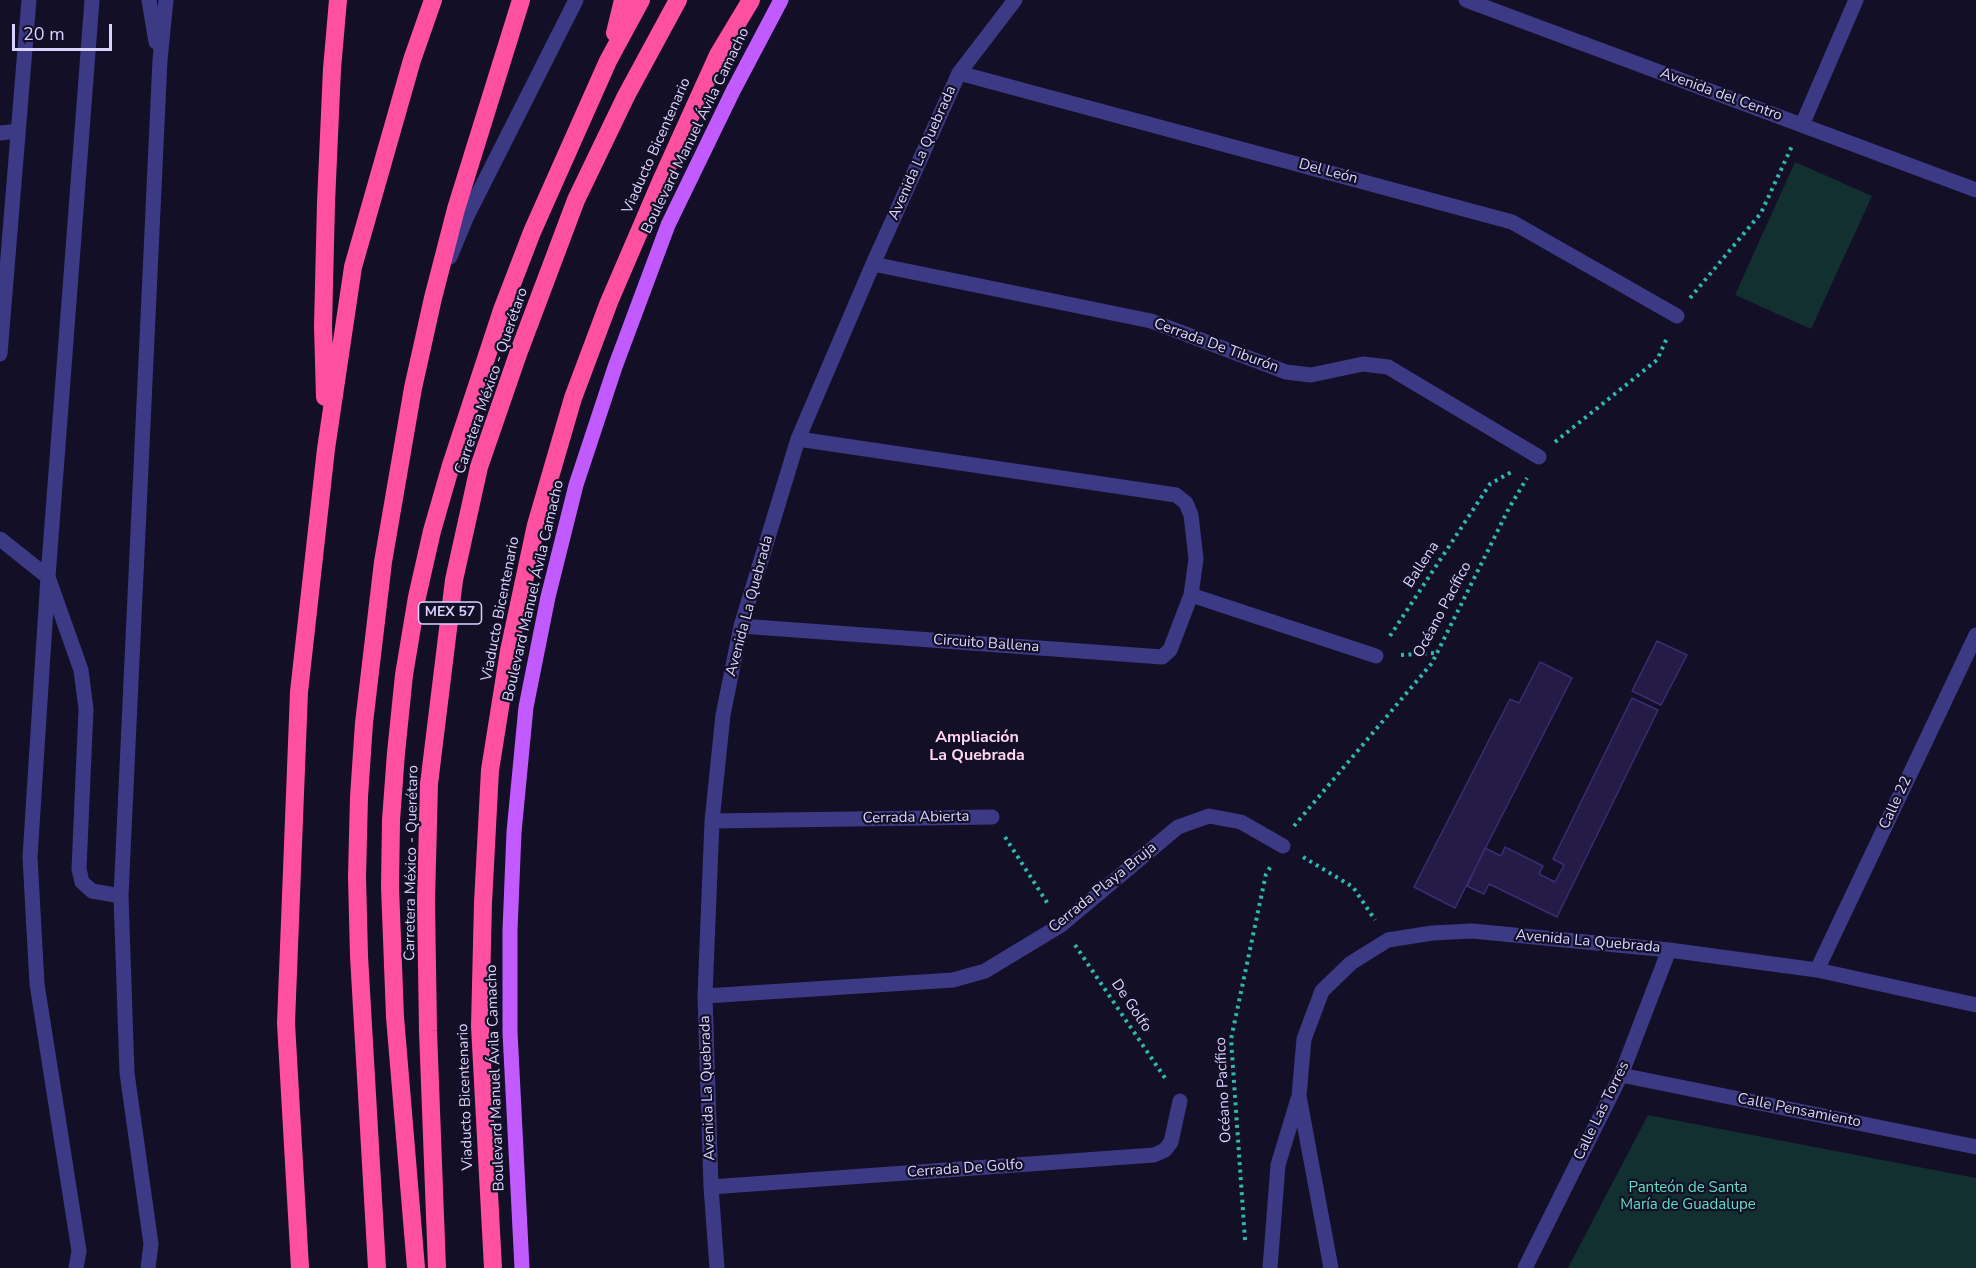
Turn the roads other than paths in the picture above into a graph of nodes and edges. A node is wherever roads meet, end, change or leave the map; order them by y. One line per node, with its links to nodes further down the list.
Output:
1 (29, 0): 21 (street)
2 (92, 0): 32 (street)
3 (149, 0): 17 (street)
4 (166, 0): 17 (street)
5 (338, 0): 29 (highway)
6 (433, 0): 29 (highway)
7 (521, 0): 25 (highway)
8 (576, 0): 25 (street)
9 (623, 0): 18 (highway)
10 (641, 0): 18 (highway)
11 (678, 0): 55 (highway, Carretera México - Querétaro / MEX 57)
12 (752, 0): 56 (highway, Viaducto Bicentenario)
13 (781, 0): 57 (main road, Boulevard Manuel Ávila Camacho)
14 (1015, 0): 19 (street, Avenida La Quebrada)
15 (1466, 0): 20 (street, Avenida del Centro)
16 (1856, 0): 20 (street)
17 (160, 60): 40 (street)
18 (608, 61): 54 (highway)
19 (959, 73): 24 (street, Avenida La Quebrada); 26 (street, Del León)
20 (1802, 125): 23 (street, Avenida del Centro)
21 (18, 131): 22 (street); 27 (street)
22 (0, 133)
23 (1976, 190)
24 (873, 264): 28 (street, Avenida La Quebrada); 30 (street, Cerrada De Tiburón)
25 (433, 298): 53 (highway)
26 (1677, 316)
27 (0, 354)
28 (798, 440): 33 (street, Circuito Ballena); 34 (street, Avenida La Quebrada)
29 (326, 449): 52 (highway)
30 (1539, 457)
31 (0, 539): 32 (street)
32 (48, 577): 40 (street); 50 (street)
33 (1191, 595): 34 (street, Circuito Ballena); 36 (street)
34 (741, 626): 38 (street, Avenida La Quebrada)
35 (1976, 635): 42 (street, Calle 22)
36 (1376, 656)
37 (993, 817): 38 (street, Cerrada Abierta)
38 (712, 821): 43 (street, Avenida La Quebrada)
39 (1283, 846): 43 (street, Cerrada Playa Bruja)
40 (121, 896): 51 (street)
41 (1669, 950): 42 (street, Avenida La Quebrada); 45 (street, Calle Las Torres); 46 (street, Avenida La Quebrada)
42 (1817, 970): 44 (street, Avenida La Quebrada)
43 (705, 996): 49 (street, Avenida La Quebrada)
44 (1976, 1005)
45 (1621, 1075): 48 (street, Calle Pensamiento); 61 (street, Calle Las Torres)
46 (1299, 1096): 59 (street, Avenida La Quebrada); 60 (street, Avenida La Quebrada)
47 (1180, 1101): 49 (street, Cerrada De Golfo)
48 (1976, 1147)
49 (711, 1187): 58 (street, Avenida La Quebrada)
50 (76, 1268)
51 (148, 1268)
52 (300, 1268)
53 (377, 1268)
54 (416, 1268)
55 (437, 1268)
56 (493, 1268)
57 (522, 1268)
58 (717, 1268)
59 (1270, 1268)
60 (1331, 1268)
61 (1525, 1268)

